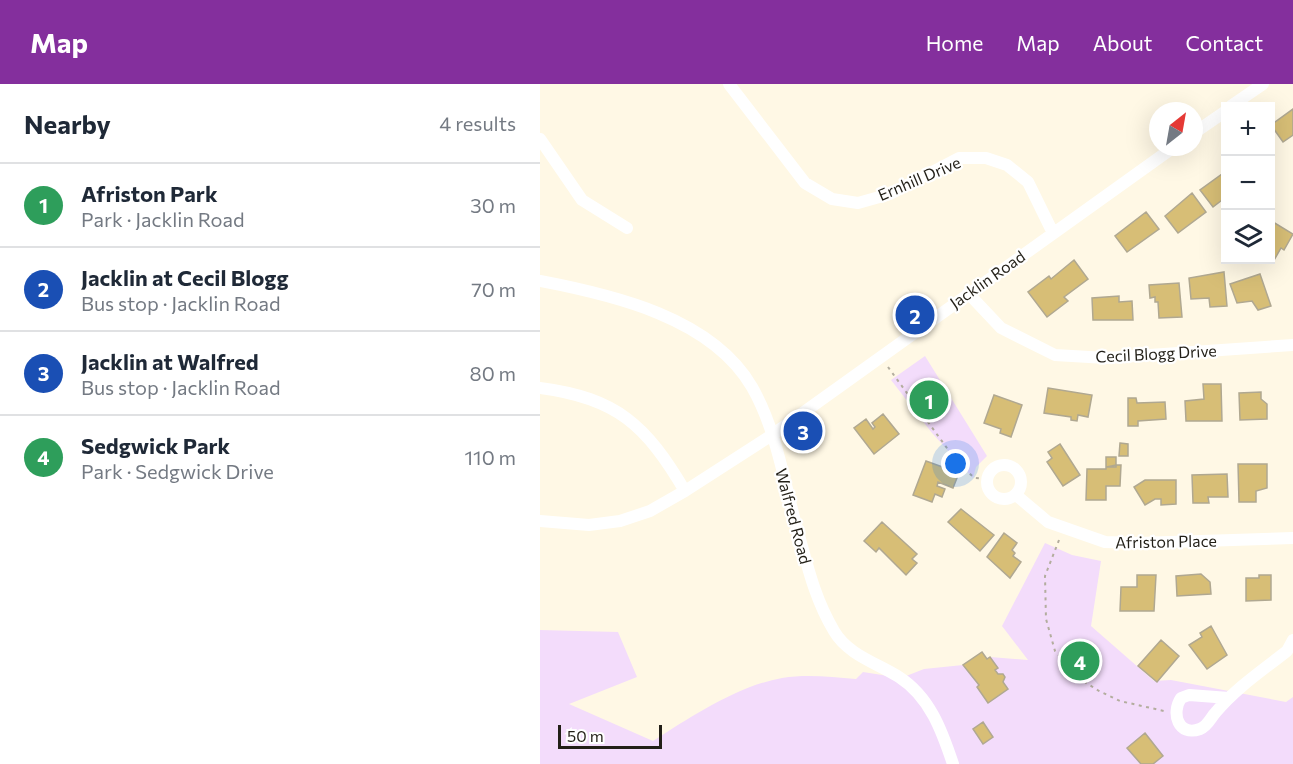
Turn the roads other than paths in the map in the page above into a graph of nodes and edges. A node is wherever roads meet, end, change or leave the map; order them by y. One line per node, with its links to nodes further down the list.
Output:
1 (729, 84): 9 (street, Ernhill Drive)
2 (1263, 84): 3 (street)
3 (1237, 102)
4 (1221, 114): 5 (street)
5 (1203, 127)
6 (540, 139): 8 (street)
7 (1161, 156): 9 (street, Jacklin Road)
8 (627, 228)
9 (1053, 233): 11 (street, Jacklin Road)
10 (540, 281): 14 (street, Walfred Road)
11 (968, 293): 12 (street, Cecil Blogg Drive); 14 (street, Jacklin Road)
12 (1293, 345)
13 (540, 387): 15 (street)
14 (772, 435): 15 (street, Jacklin Road); 21 (street, Walfred Road)
15 (685, 491): 17 (street, Jacklin Road)
16 (1016, 495): 16 (street); 18 (street, Afriston Place)
17 (540, 521)
18 (1293, 538)
19 (1293, 640): 20 (street)
20 (1229, 698): 20 (street)
21 (953, 764)

